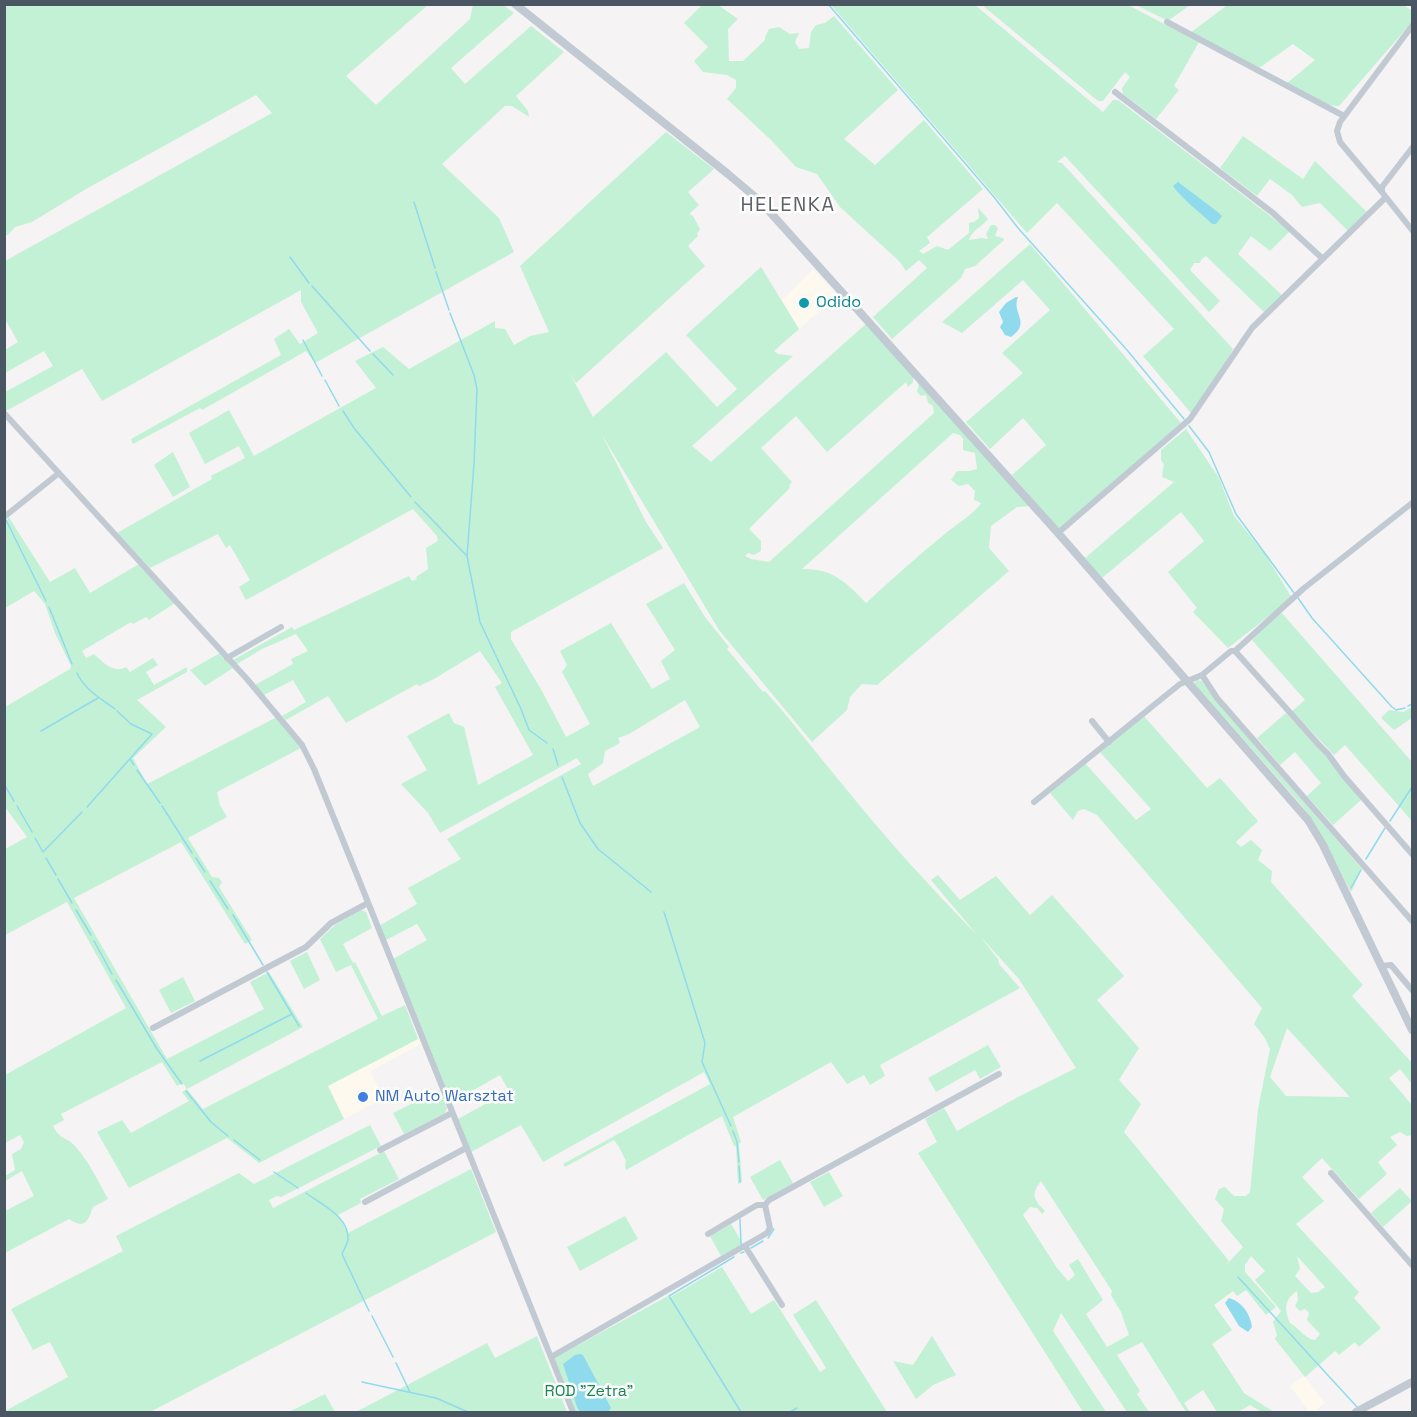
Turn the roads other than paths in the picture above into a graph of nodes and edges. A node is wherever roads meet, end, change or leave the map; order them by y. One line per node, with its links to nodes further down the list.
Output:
1 (515, 4): 14 (street)
2 (1167, 22): 5 (street)
3 (1413, 26): 5 (street)
4 (1115, 92): 9 (street)
5 (1344, 116): 7 (street)
6 (1413, 148): 7 (street)
7 (1383, 194): 8 (street); 9 (street)
8 (1413, 230)
9 (1323, 259): 14 (street)
10 (4, 413): 11 (street)
11 (59, 473): 13 (street); 17 (street)
12 (1413, 503): 16 (street)
13 (4, 517)
14 (1058, 532): 19 (street)
15 (281, 627): 17 (street)
16 (1235, 651): 18 (street); 23 (street)
17 (227, 658): 24 (street)
18 (1202, 675): 19 (street); 25 (street)
19 (1187, 681): 21 (street); 26 (street)
20 (1092, 721): 21 (street)
21 (1109, 742): 22 (street)
22 (1034, 801)
23 (1413, 854)
24 (368, 903): 28 (street); 31 (street)
25 (1413, 921)
26 (1381, 966): 27 (street); 29 (street)
27 (1413, 990)
28 (153, 1028)
29 (1413, 1030)
30 (999, 1074): 36 (street)
31 (452, 1113): 32 (street); 33 (street)
32 (466, 1148): 35 (street); 41 (street)
33 (380, 1150)
34 (1331, 1173): 39 (street)
35 (365, 1202)
36 (765, 1205): 37 (street); 38 (street)
37 (708, 1234)
38 (746, 1246): 40 (street); 41 (street)
39 (1413, 1265)
40 (782, 1305)
41 (550, 1357): 44 (street)
42 (1413, 1382): 43 (street)
43 (1358, 1412)
44 (573, 1413)

